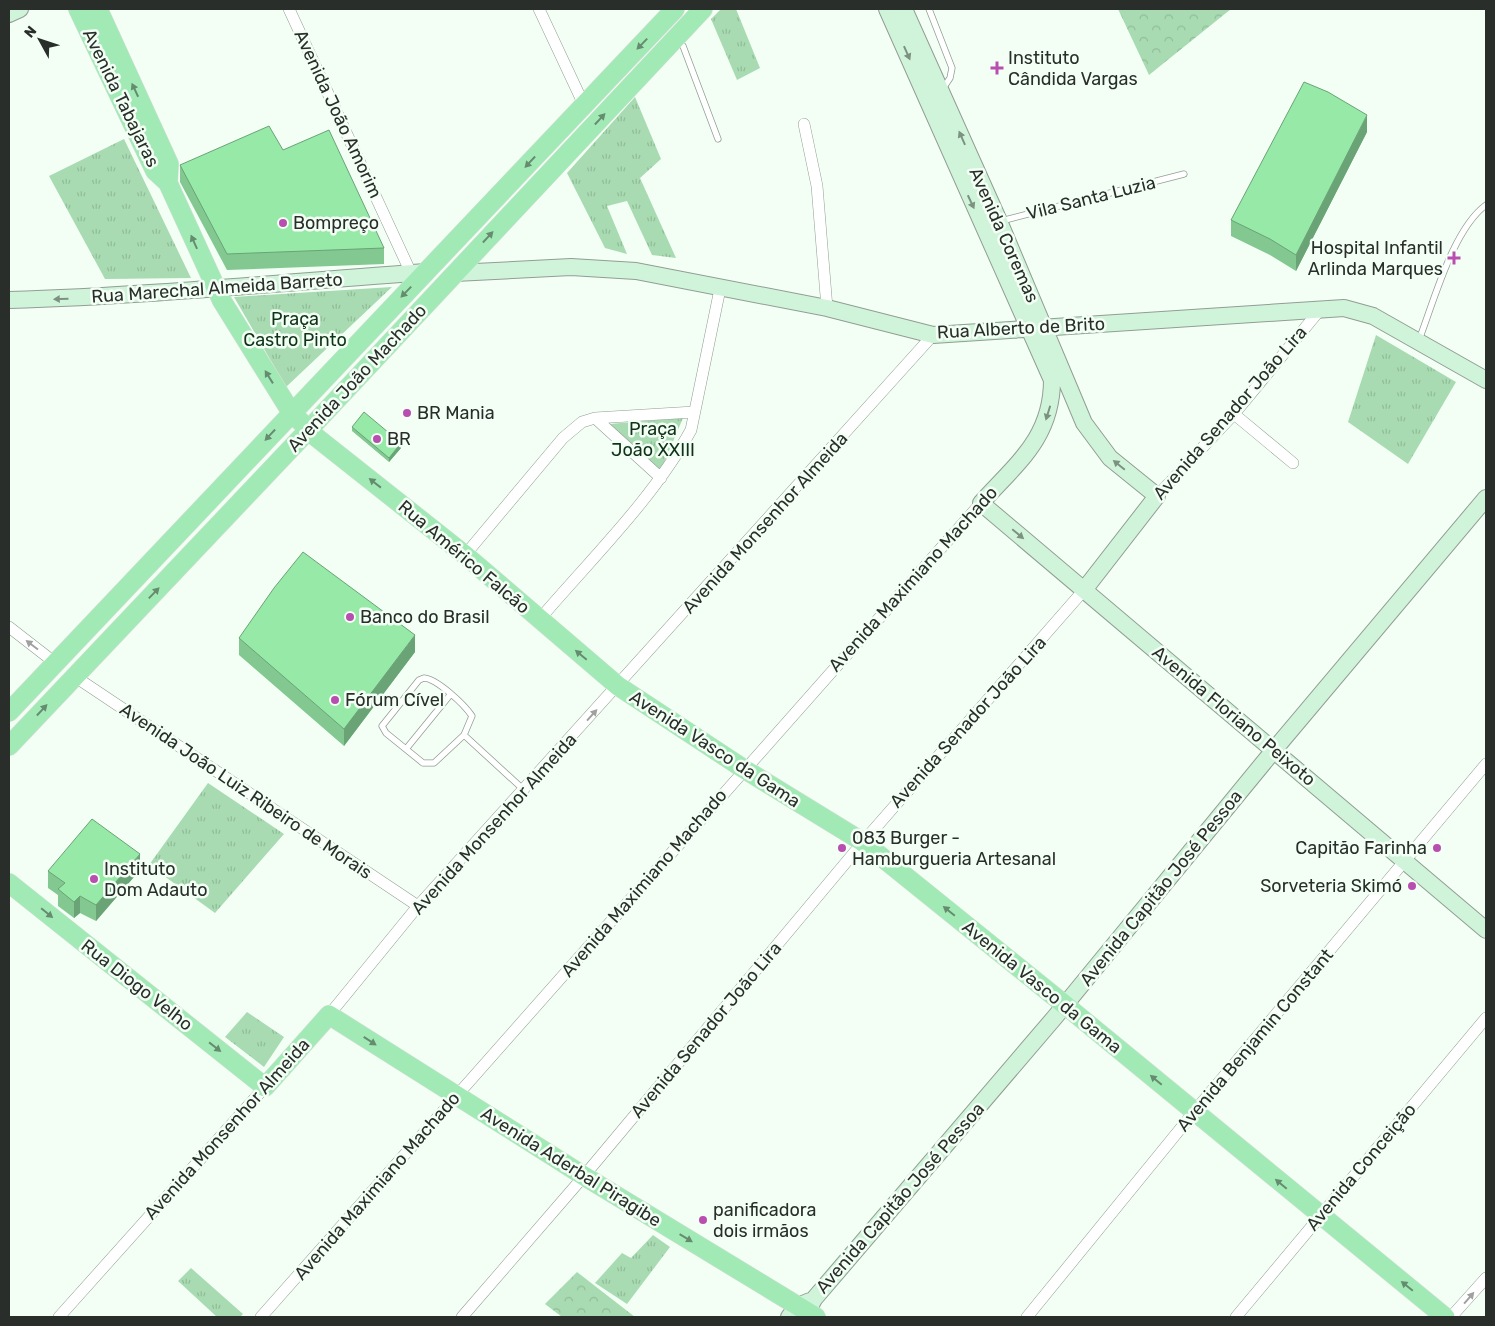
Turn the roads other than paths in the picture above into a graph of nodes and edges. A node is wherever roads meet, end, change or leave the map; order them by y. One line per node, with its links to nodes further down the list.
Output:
1 (20, 9): 11 (street)
2 (78, 9): 19 (main road, Avenida Tabajaras)
3 (98, 9): 19 (main road, Avenida Tabajaras, one-way to 3)
4 (289, 9): 22 (street, Avenida João Amorim)
5 (539, 9): 15 (street)
6 (676, 9): 15 (main road, Avenida João Machado, one-way to 15)
7 (703, 9): 12 (main road, Avenida João Machado)
8 (887, 9): 14 (street, Avenida Coremas, one-way to 14)
9 (904, 9): 13 (street, Avenida Coremas)
10 (929, 9): 13 (lane)
11 (9, 14)
12 (676, 38): 17 (lane); 23 (main road, Avenida João Machado, one-way to 12)
13 (941, 92): 14 (lane); 21 (street, Avenida Coremas, one-way to 13)
14 (928, 103): 29 (street, Avenida Coremas, one-way to 29)
15 (584, 105): 22 (main road, Avenida João Machado, one-way to 22)
16 (804, 124): 27 (street)
17 (718, 139)
18 (1184, 174): 21 (lane, Vila Santa Luzia)
19 (168, 183): 24 (main road, Avenida Tabajaras, one-way to 19)
20 (1486, 205): 31 (lane)
21 (999, 222): 29 (street, Avenida Coremas)
22 (419, 272): 24 (street, Rua Marechal Almeida Barreto); 34 (main road, Avenida João Machado, one-way to 34)
23 (455, 273): 25 (street, Rua Alberto de Brito); 38 (main road, Avenida João Machado)
24 (214, 287): 26 (street, Rua Marechal Almeida Barreto, one-way to 26); 34 (main road, Avenida Tabajaras, one-way to 24)
25 (720, 289): 27 (street, Rua Alberto de Brito); 35 (street)
26 (9, 300)
27 (827, 308): 30 (street, Rua Alberto de Brito)
28 (1319, 311): 29 (street, Rua Alberto de Brito); 31 (street, Rua Alberto de Brito); 36 (street, Avenida Senador João Lira)
29 (1037, 327): 30 (street, Rua Alberto de Brito); 32 (street, Avenida Coremas); 41 (street, Avenida Coremas, one-way to 29)
30 (933, 335): 50 (street, Avenida Monsenhor Almeida)
31 (1419, 342): 33 (street, Rua Alberto de Brito)
32 (1046, 366): 43 (street, Avenida Maximiano Machado, one-way to 43)
33 (1486, 380)
34 (291, 412): 38 (main road, Avenida Tabajaras); 48 (main road, Avenida João Machado, one-way to 48)
35 (694, 412): 37 (street); 40 (street)
36 (1234, 414): 39 (street); 41 (street, Avenida Senador João Lira)
37 (595, 418): 40 (street); 44 (street)
38 (309, 429): 44 (main road, Rua Américo Falcão, one-way to 38); 49 (main road, Avenida João Machado, one-way to 38)
39 (1293, 463)
40 (661, 478): 46 (street)
41 (1157, 496): 45 (street, Avenida Senador João Lira)
42 (1486, 498): 56 (street, Avenida Capitão José Pessoa)
43 (981, 503): 45 (street, Avenida Floriano Peixoto, one-way to 45); 58 (street, Avenida Maximiano Machado)
44 (464, 555): 46 (main road, Rua Américo Falcão)
45 (1084, 590): 56 (street, Avenida Floriano Peixoto); 60 (street, Avenida Senador João Lira)
46 (539, 620): 50 (main road, Rua Américo Falcão, one-way to 46)
47 (9, 627): 48 (street, one-way to 47)
48 (54, 662): 52 (main road, Avenida João Machado)
49 (74, 676): 54 (main road, Avenida João Machado, one-way to 49); 63 (street, Avenida João Luiz Ribeiro de Morais)
50 (618, 686): 58 (main road, Avenida Vasco da Gama); 59 (street, Avenida Monsenhor Almeida, one-way to 50)
51 (450, 695): 53 (lane); 55 (lane); 55 (lane)
52 (9, 712)
53 (464, 735): 55 (lane); 59 (lane)
54 (9, 746)
55 (406, 749)
56 (1274, 750): 61 (street, Avenida Floriano Peixoto); 65 (street, Avenida Capitão José Pessoa)
57 (1486, 764): 61 (street, Avenida Benjamin Constant)
58 (744, 769): 60 (main road, Avenida Vasco da Gama); 69 (street, Avenida Maximiano Machado)
59 (524, 790): 63 (street, Avenida Monsenhor Almeida)
60 (863, 842): 65 (main road, Avenida Vasco da Gama, one-way to 60); 71 (street, Avenida Senador João Lira)
61 (1404, 861): 64 (street, Avenida Floriano Peixoto); 70 (street, Avenida Benjamin Constant)
62 (9, 883): 68 (main road, Rua Diogo Velho, one-way to 68)
63 (418, 906): 66 (street, Avenida Monsenhor Almeida)
64 (1486, 930)
65 (1065, 1005): 70 (main road, Avenida Vasco da Gama, one-way to 65); 74 (street, Avenida Capitão José Pessoa)
66 (329, 1015): 68 (main road, Avenida Monsenhor Almeida); 69 (main road, Avenida Aderbal Piragibe, one-way to 69)
67 (1486, 1018): 72 (street, Avenida Conceição)
68 (265, 1086): 75 (street, Avenida Monsenhor Almeida)
69 (456, 1096): 71 (main road, Avenida Aderbal Piragibe); 76 (street, Avenida Maximiano Machado)
70 (1194, 1112): 72 (main road, Avenida Vasco da Gama, one-way to 70); 78 (street, Avenida Benjamin Constant)
71 (584, 1176): 74 (main road, Avenida Aderbal Piragibe, one-way to 74); 77 (street, Avenida Senador João Lira)
72 (1320, 1216): 79 (street, Avenida Conceição); 80 (main road, Avenida Vasco da Gama, one-way to 72)
73 (1486, 1278): 81 (street, one-way to 73)
74 (805, 1312)
75 (60, 1317)
76 (261, 1317)
77 (462, 1317)
78 (1026, 1317)
79 (1236, 1317)
80 (1445, 1317)
81 (1451, 1317)

